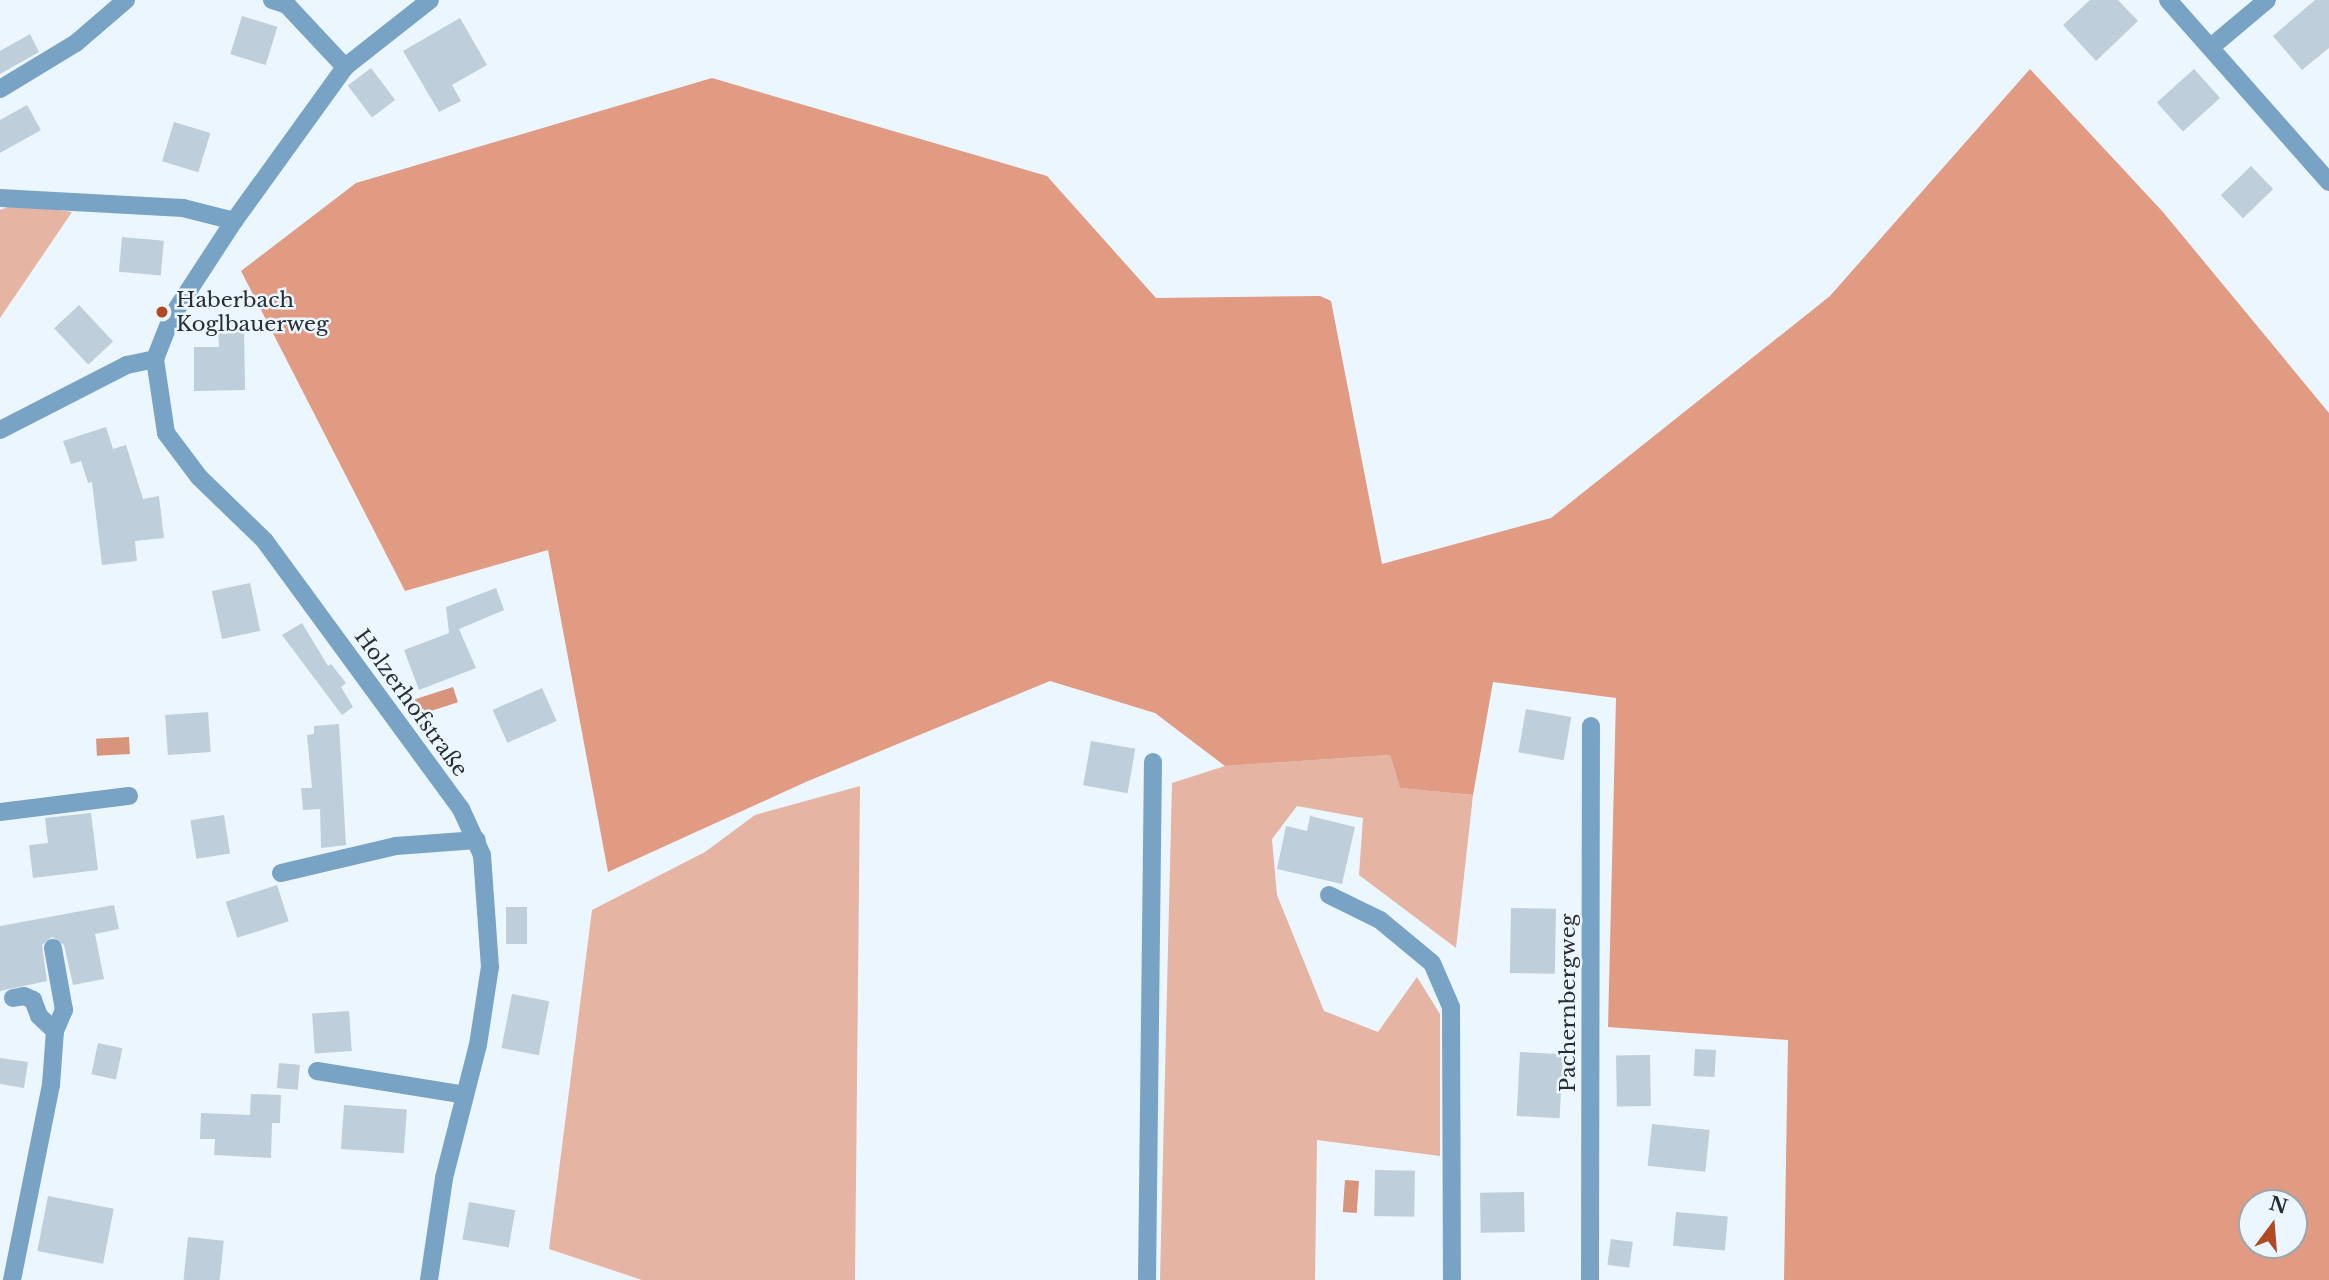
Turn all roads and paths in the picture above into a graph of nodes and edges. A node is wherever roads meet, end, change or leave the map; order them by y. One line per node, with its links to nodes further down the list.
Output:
1 (126, 0): 8 (street)
2 (272, 0): 7 (street)
3 (430, 0): 7 (street)
4 (2168, 0): 6 (street)
5 (2267, 0): 6 (street)
6 (2211, 47): 9 (street)
7 (345, 67): 11 (street)
8 (0, 89)
9 (2329, 182)
10 (0, 198): 11 (street)
11 (234, 221): 12 (street)
12 (155, 359): 13 (street); 18 (street, Holzerhofstraße)
13 (0, 430)
14 (1591, 726): 30 (street, Pachernbergweg)
15 (1153, 762): 28 (street)
16 (129, 796): 17 (street)
17 (0, 812)
18 (477, 840): 19 (street); 25 (street, Holzerhofstraße)
19 (281, 873)
20 (1329, 895): 29 (street)
21 (53, 948): 23 (street)
22 (13, 998): 23 (street)
23 (55, 1031): 26 (street)
24 (317, 1072): 25 (street)
25 (465, 1095): 27 (street, Holzerhofstraße)
26 (12, 1280)
27 (429, 1280)
28 (1147, 1280)
29 (1452, 1280)
30 (1590, 1280)

